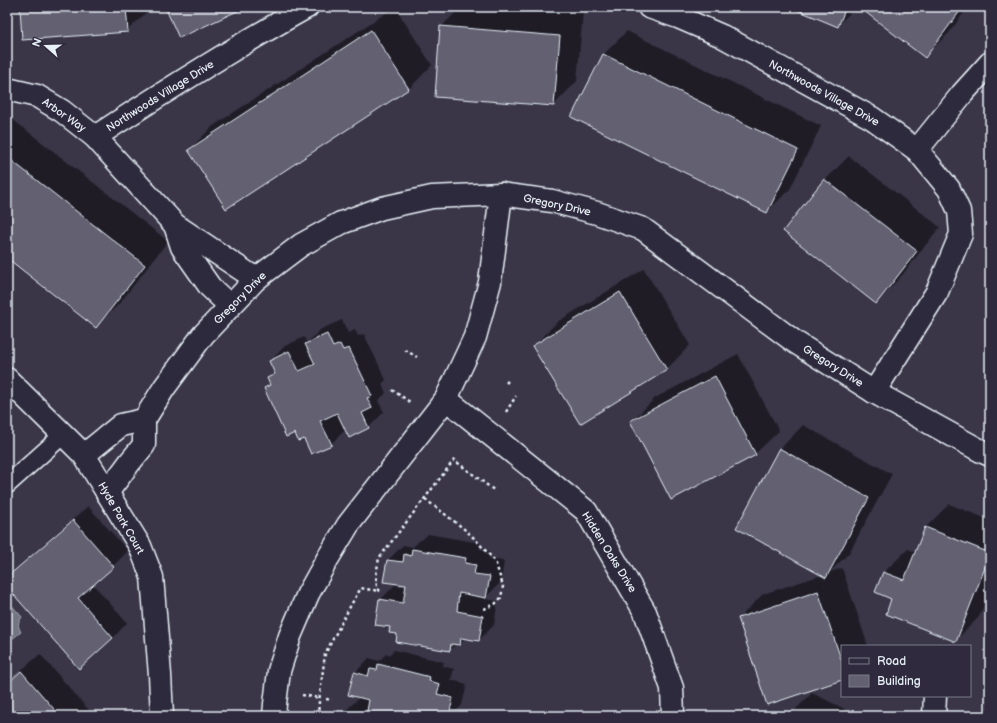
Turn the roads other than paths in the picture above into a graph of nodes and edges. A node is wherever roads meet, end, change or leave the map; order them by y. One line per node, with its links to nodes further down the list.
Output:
1 (307, 7): 5 (street, Northwoods Village Drive)
2 (649, 7): 6 (street, Northwoods Village Drive)
3 (990, 63): 6 (street)
4 (7, 89): 5 (street, Arbor Way)
5 (95, 138): 8 (street, Northwoods Village Drive)
6 (917, 150): 12 (street, Northwoods Village Drive)
7 (501, 194): 9 (street, Gregory Drive); 12 (street, Gregory Drive); 13 (street)
8 (175, 225): 9 (street, Northwoods Village Drive); 10 (street, Northwoods Village Drive)
9 (256, 279): 10 (street, Gregory Drive)
10 (230, 306): 14 (street, Gregory Drive)
11 (7, 379): 15 (street, Hyde Park Court)
12 (874, 392): 17 (street, Gregory Drive)
13 (446, 399): 22 (street); 23 (street, Hidden Oaks Drive)
14 (144, 420): 16 (street); 19 (street)
15 (64, 434): 16 (street, Hyde Park Court); 18 (lane)
16 (84, 455): 19 (street, Hyde Park Court)
17 (990, 455)
18 (7, 484)
19 (107, 493): 21 (street, Hyde Park Court)
20 (935, 697): 24 (street)
21 (162, 716)
22 (274, 716)
23 (673, 716)
24 (934, 716)

